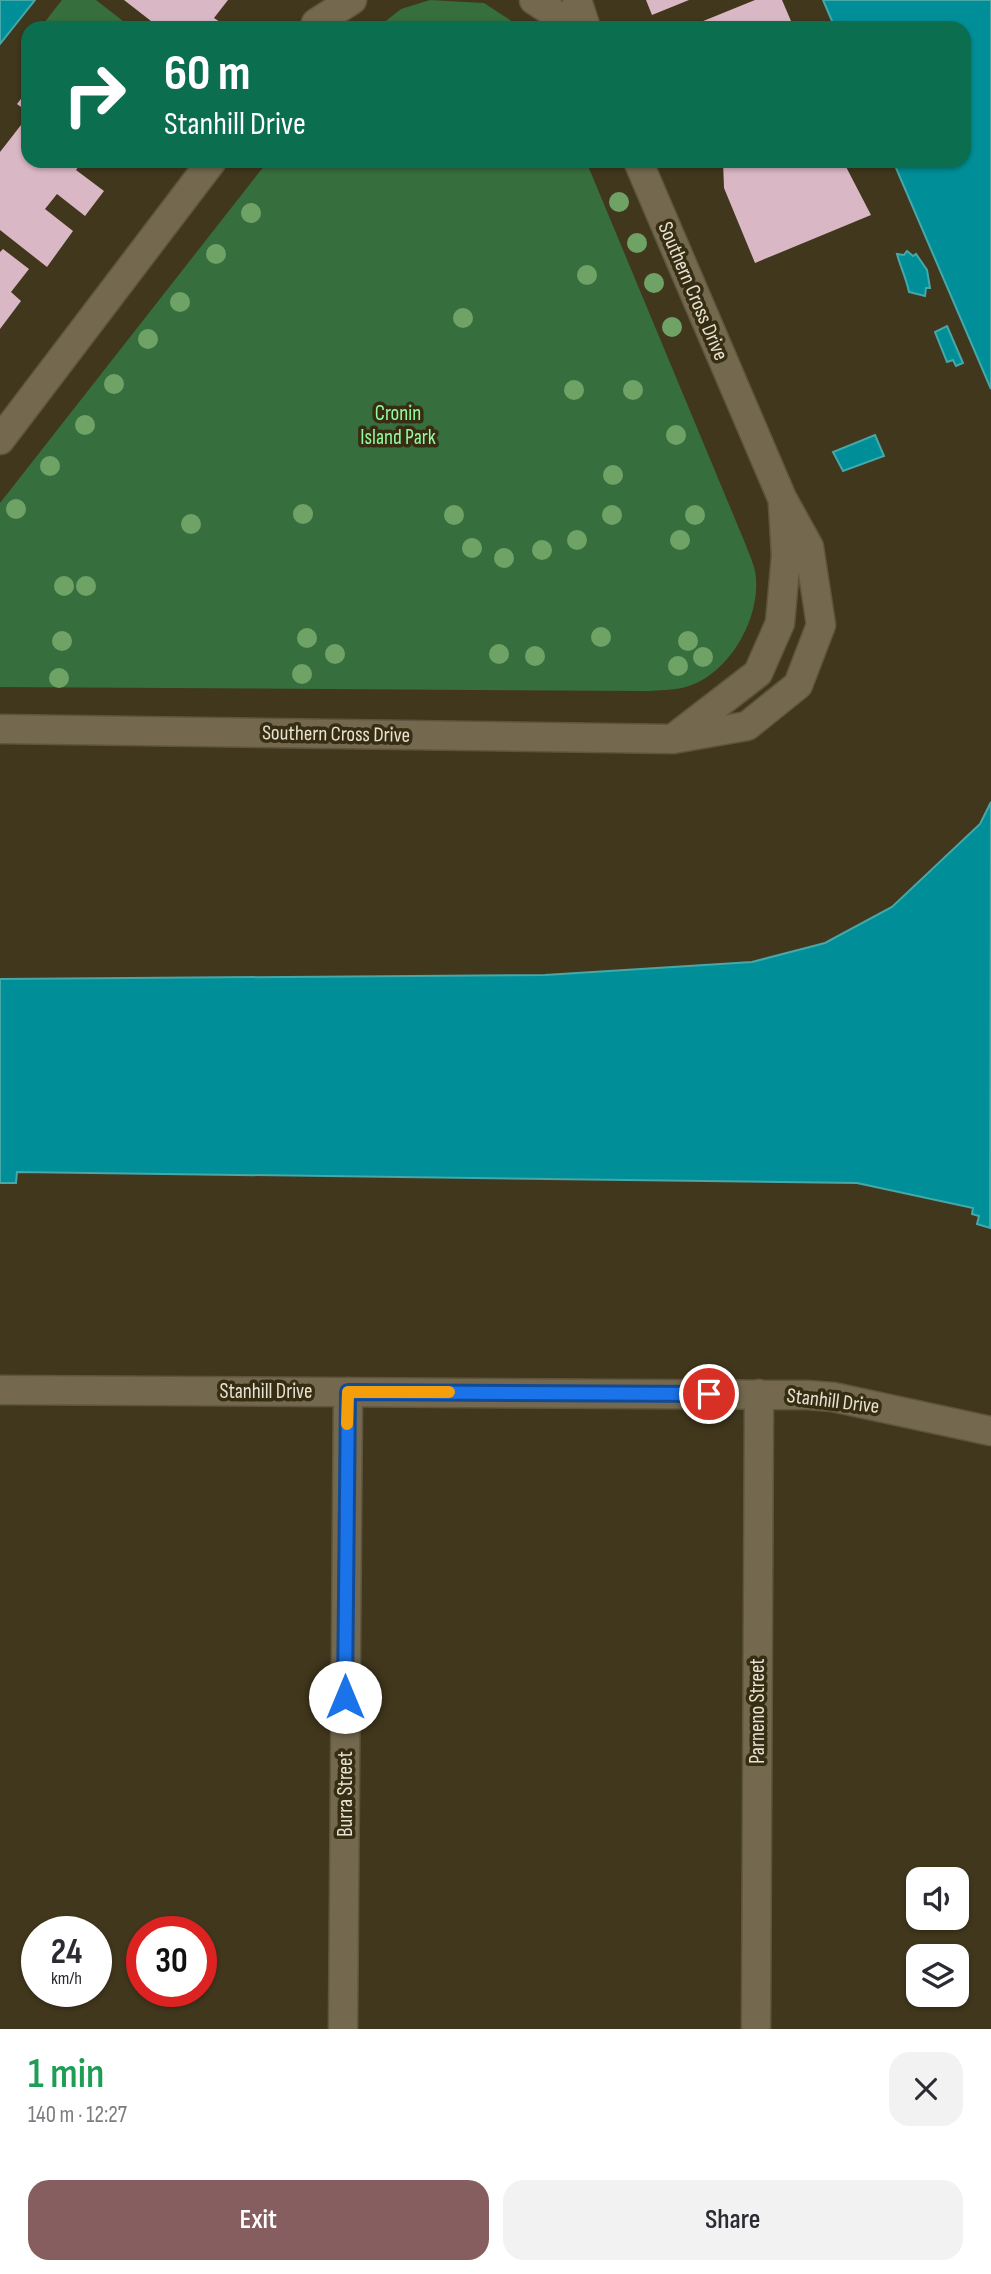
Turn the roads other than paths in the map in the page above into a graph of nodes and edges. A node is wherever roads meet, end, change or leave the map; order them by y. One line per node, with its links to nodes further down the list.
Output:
1 (333, 0): 5 (street)
2 (352, 0): 6 (street)
3 (534, 0): 7 (street)
4 (577, 0): 8 (street)
5 (317, 21)
6 (320, 21)
7 (560, 21)
8 (584, 21)
9 (207, 168): 11 (street)
10 (641, 168): 12 (street, Southern Cross Drive)
11 (0, 440)
12 (782, 498): 14 (street, Southern Cross Drive); 14 (street, Southern Cross Drive)
13 (0, 729): 14 (street, Southern Cross Drive)
14 (673, 738)
15 (0, 1390): 16 (street, Stanhill Drive)
16 (348, 1392): 17 (street, Stanhill Drive); 19 (street, Burra Street)
17 (759, 1394): 18 (street, Stanhill Drive); 20 (street, Parneno Street)
18 (991, 1430)
19 (343, 2029)
20 (755, 2029)

